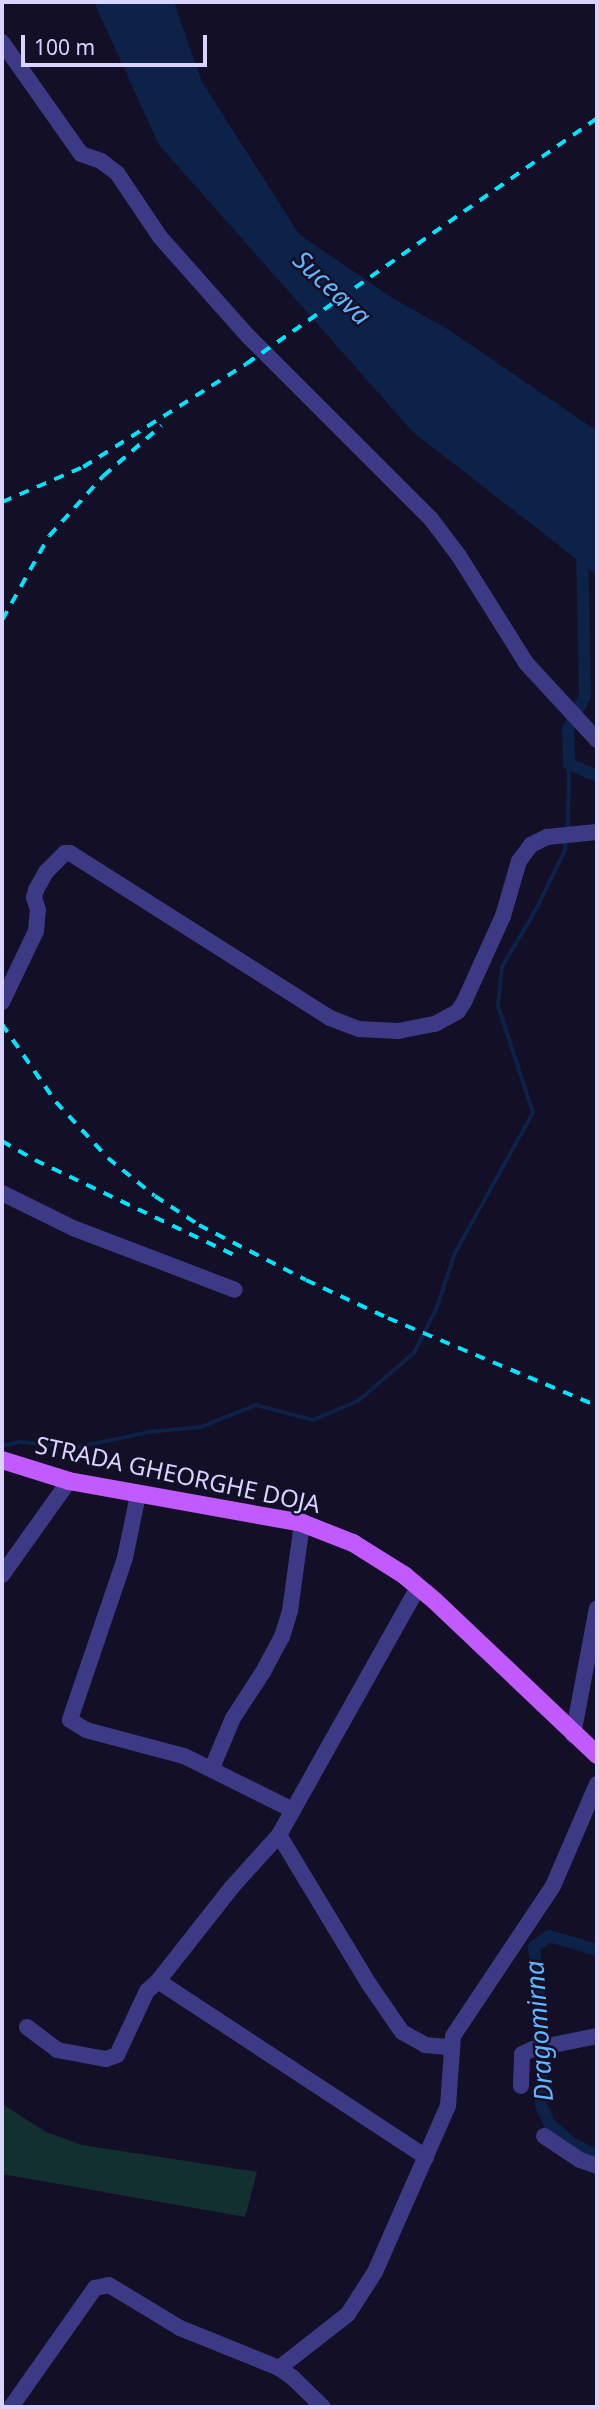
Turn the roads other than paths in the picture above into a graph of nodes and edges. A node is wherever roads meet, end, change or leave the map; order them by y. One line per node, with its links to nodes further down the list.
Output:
1 (2, 42): 2 (street)
2 (597, 740)
3 (597, 832): 4 (street)
4 (2, 1002)
5 (2, 1193): 6 (street)
6 (235, 1290)
7 (2, 1460): 8 (main road, STRADA GHEORGHE DOJA)
8 (69, 1481): 9 (main road, STRADA GHEORGHE DOJA); 11 (street)
9 (138, 1495): 10 (main road, STRADA GHEORGHE DOJA); 16 (street)
10 (302, 1522): 12 (main road, STRADA GHEORGHE DOJA); 16 (street)
11 (2, 1575)
12 (418, 1587): 14 (main road, STRADA GHEORGHE DOJA); 18 (street)
13 (597, 1608): 14 (street)
14 (573, 1735): 15 (main road, STRADA GHEORGHE DOJA)
15 (597, 1755)
16 (212, 1768): 18 (street)
17 (597, 1784): 23 (street)
18 (293, 1810): 19 (street)
19 (279, 1835): 20 (street); 23 (street)
20 (158, 1981): 21 (street); 26 (street)
21 (27, 2027)
22 (597, 2036): 24 (street)
23 (450, 2047): 26 (street)
24 (521, 2086)
25 (544, 2136): 27 (street)
26 (426, 2157): 28 (street)
27 (597, 2166)
28 (279, 2368): 29 (street); 30 (street)
29 (11, 2407)
30 (323, 2407)

